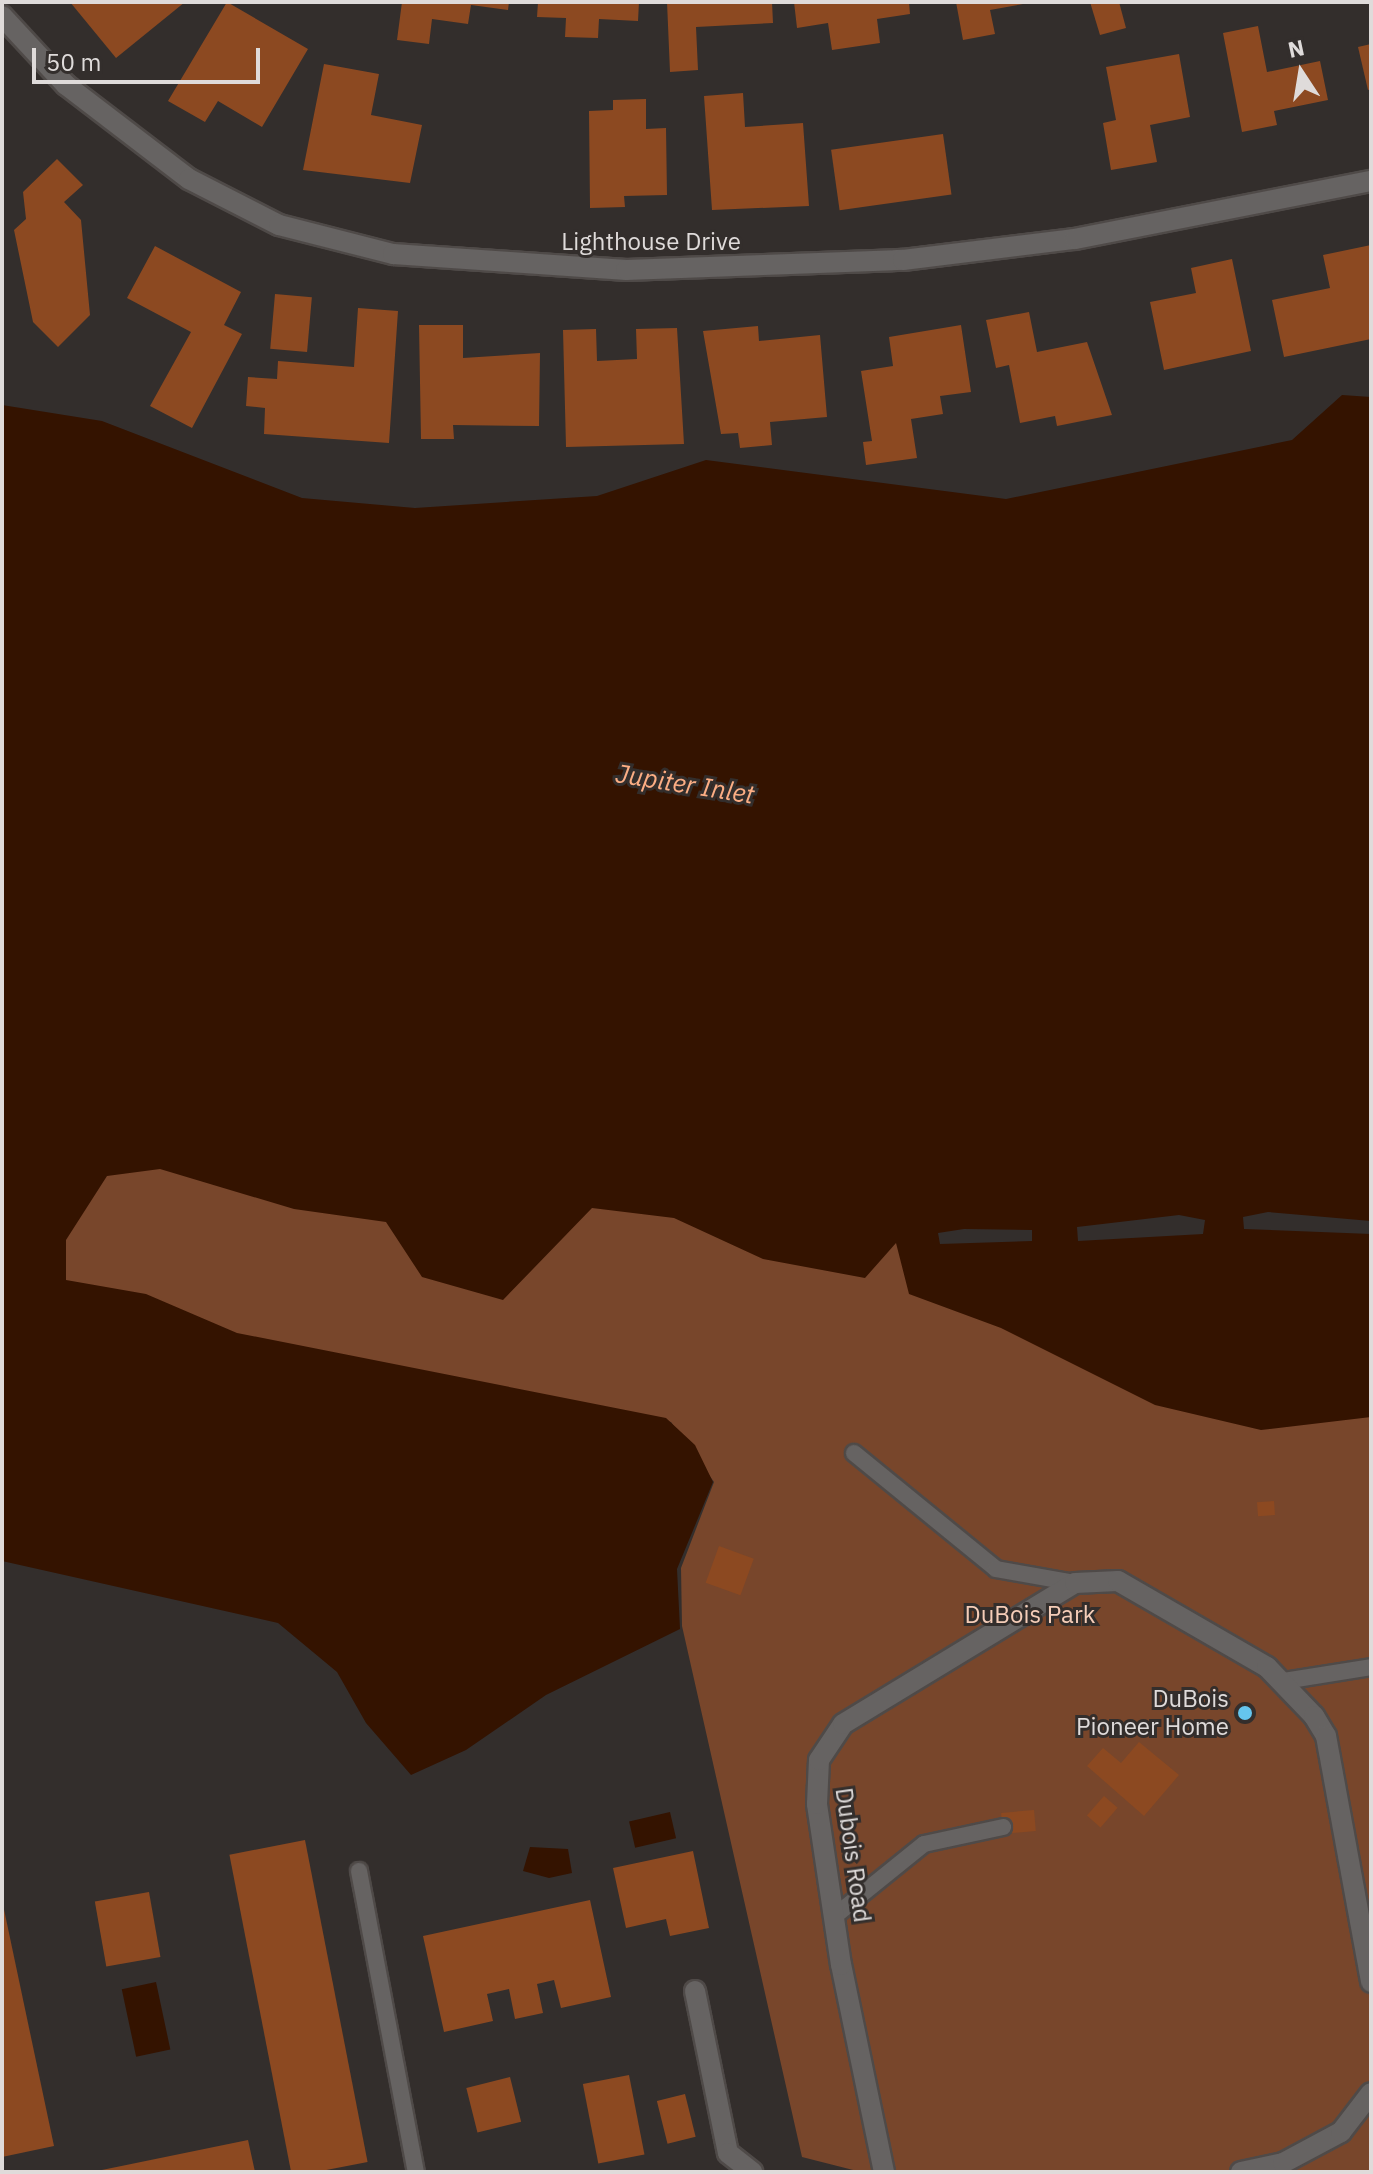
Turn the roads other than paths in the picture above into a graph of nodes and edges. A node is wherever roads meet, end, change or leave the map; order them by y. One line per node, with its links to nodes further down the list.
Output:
1 (2, 16): 2 (street, Lighthouse Drive)
2 (1371, 181)
3 (854, 1453): 4 (lane, Dubois Road)
4 (1075, 1583): 6 (street, Dubois Road); 9 (street, Dubois Road)
5 (1371, 1667): 6 (lane)
6 (1284, 1681): 10 (street, Dubois Road)
7 (1003, 1827): 9 (lane)
8 (359, 1871): 13 (lane)
9 (836, 1915): 15 (street, Dubois Road)
10 (1370, 1976)
11 (695, 1991): 14 (street)
12 (1371, 2093): 16 (street)
13 (416, 2172)
14 (752, 2172)
15 (884, 2172)
16 (1241, 2172)

